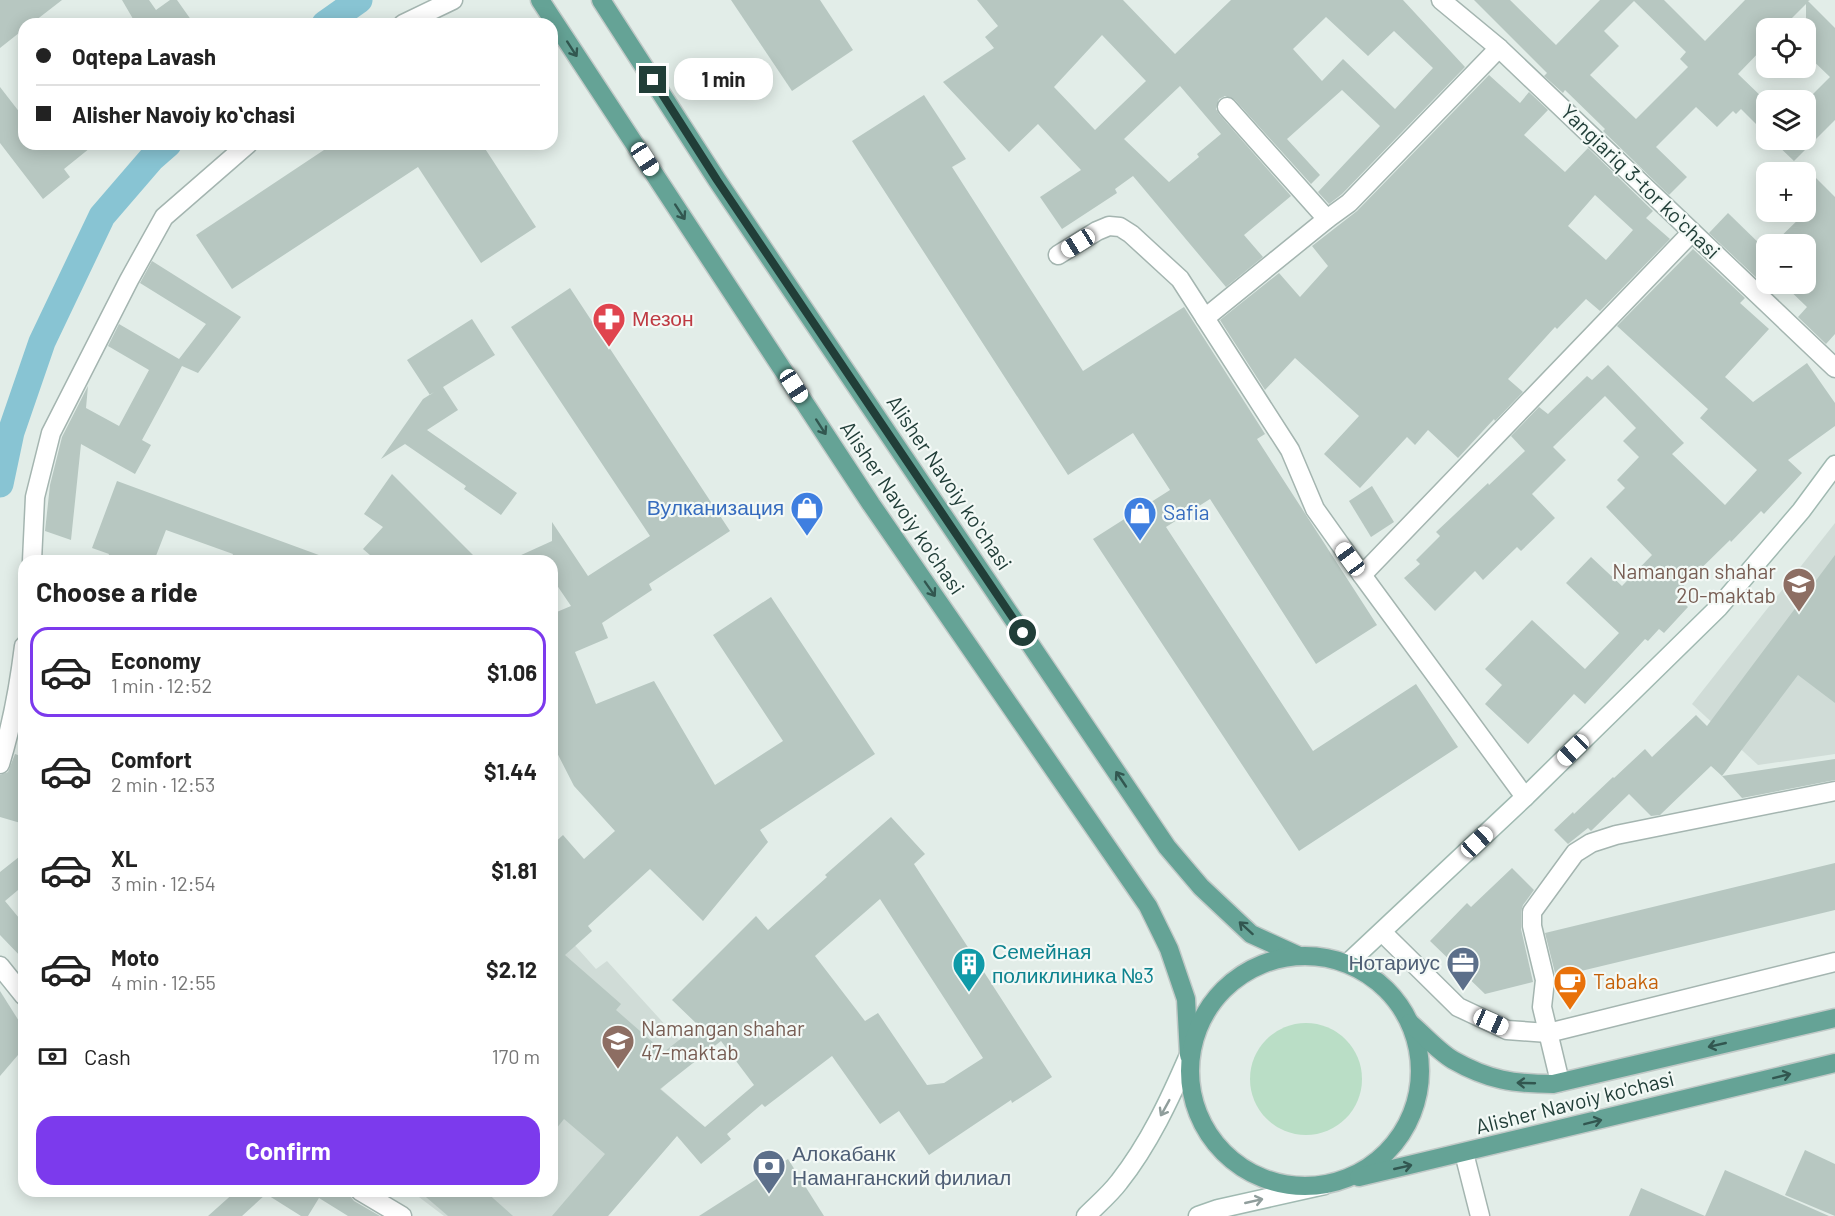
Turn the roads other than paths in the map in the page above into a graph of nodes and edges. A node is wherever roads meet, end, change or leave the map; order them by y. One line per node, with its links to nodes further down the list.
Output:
1 (453, 0): 5 (street)
2 (540, 0): 6 (main road, Alisher Navoiy ko'chasi, one-way to 6)
3 (601, 0): 24 (main road, Alisher Navoiy koʻchasi, one-way to 3)
4 (1440, 0): 8 (street, Yangiariq 3-tor koʻchasi)
5 (416, 18)
6 (552, 18)
7 (558, 27): 32 (main road, Alisher Navoiy ko'chasi, one-way to 32)
8 (1499, 48): 11 (street); 12 (street, Yangiariq 3-tor koʻchasi)
9 (1227, 107): 11 (street)
10 (241, 150): 17 (street)
11 (1327, 219): 14 (street)
12 (1692, 232): 15 (street, Yangiariq 3-tor koʻchasi); 18 (street)
13 (1058, 255): 14 (street)
14 (1205, 318): 18 (street)
15 (1835, 368)
16 (1835, 465): 22 (street)
17 (32, 555)
18 (1362, 575): 22 (street)
19 (18, 694): 20 (street)
20 (0, 764)
21 (1835, 791): 31 (street)
22 (1525, 797): 23 (street)
23 (1382, 932): 26 (street); 31 (street)
24 (1297, 955): 26 (main road); 32 (main road)
25 (1835, 962): 31 (street)
26 (1347, 963): 30 (main road)
27 (0, 966): 28 (street)
28 (18, 988)
29 (1835, 1018): 34 (main road, Alisher Navoiy ko'chasi, one-way to 34)
30 (1410, 1023): 34 (main road, Alisher Navoiy ko'chasi, one-way to 30); 36 (main road)
31 (1548, 1033): 34 (street)
32 (1189, 1055): 36 (main road, Alisher Navoiy ko'chasi); 39 (street, one-way to 39)
33 (1835, 1063): 35 (main road, Alisher Navoiy ko'chasi, one-way to 33)
34 (1560, 1082)
35 (1464, 1154): 36 (main road, Alisher Navoiy ko'chasi, one-way to 35); 41 (street)
36 (1325, 1185): 40 (street, one-way to 36)
37 (370, 1197): 38 (street)
38 (402, 1216)
39 (1086, 1216)
40 (1198, 1216)
41 (1480, 1216)

